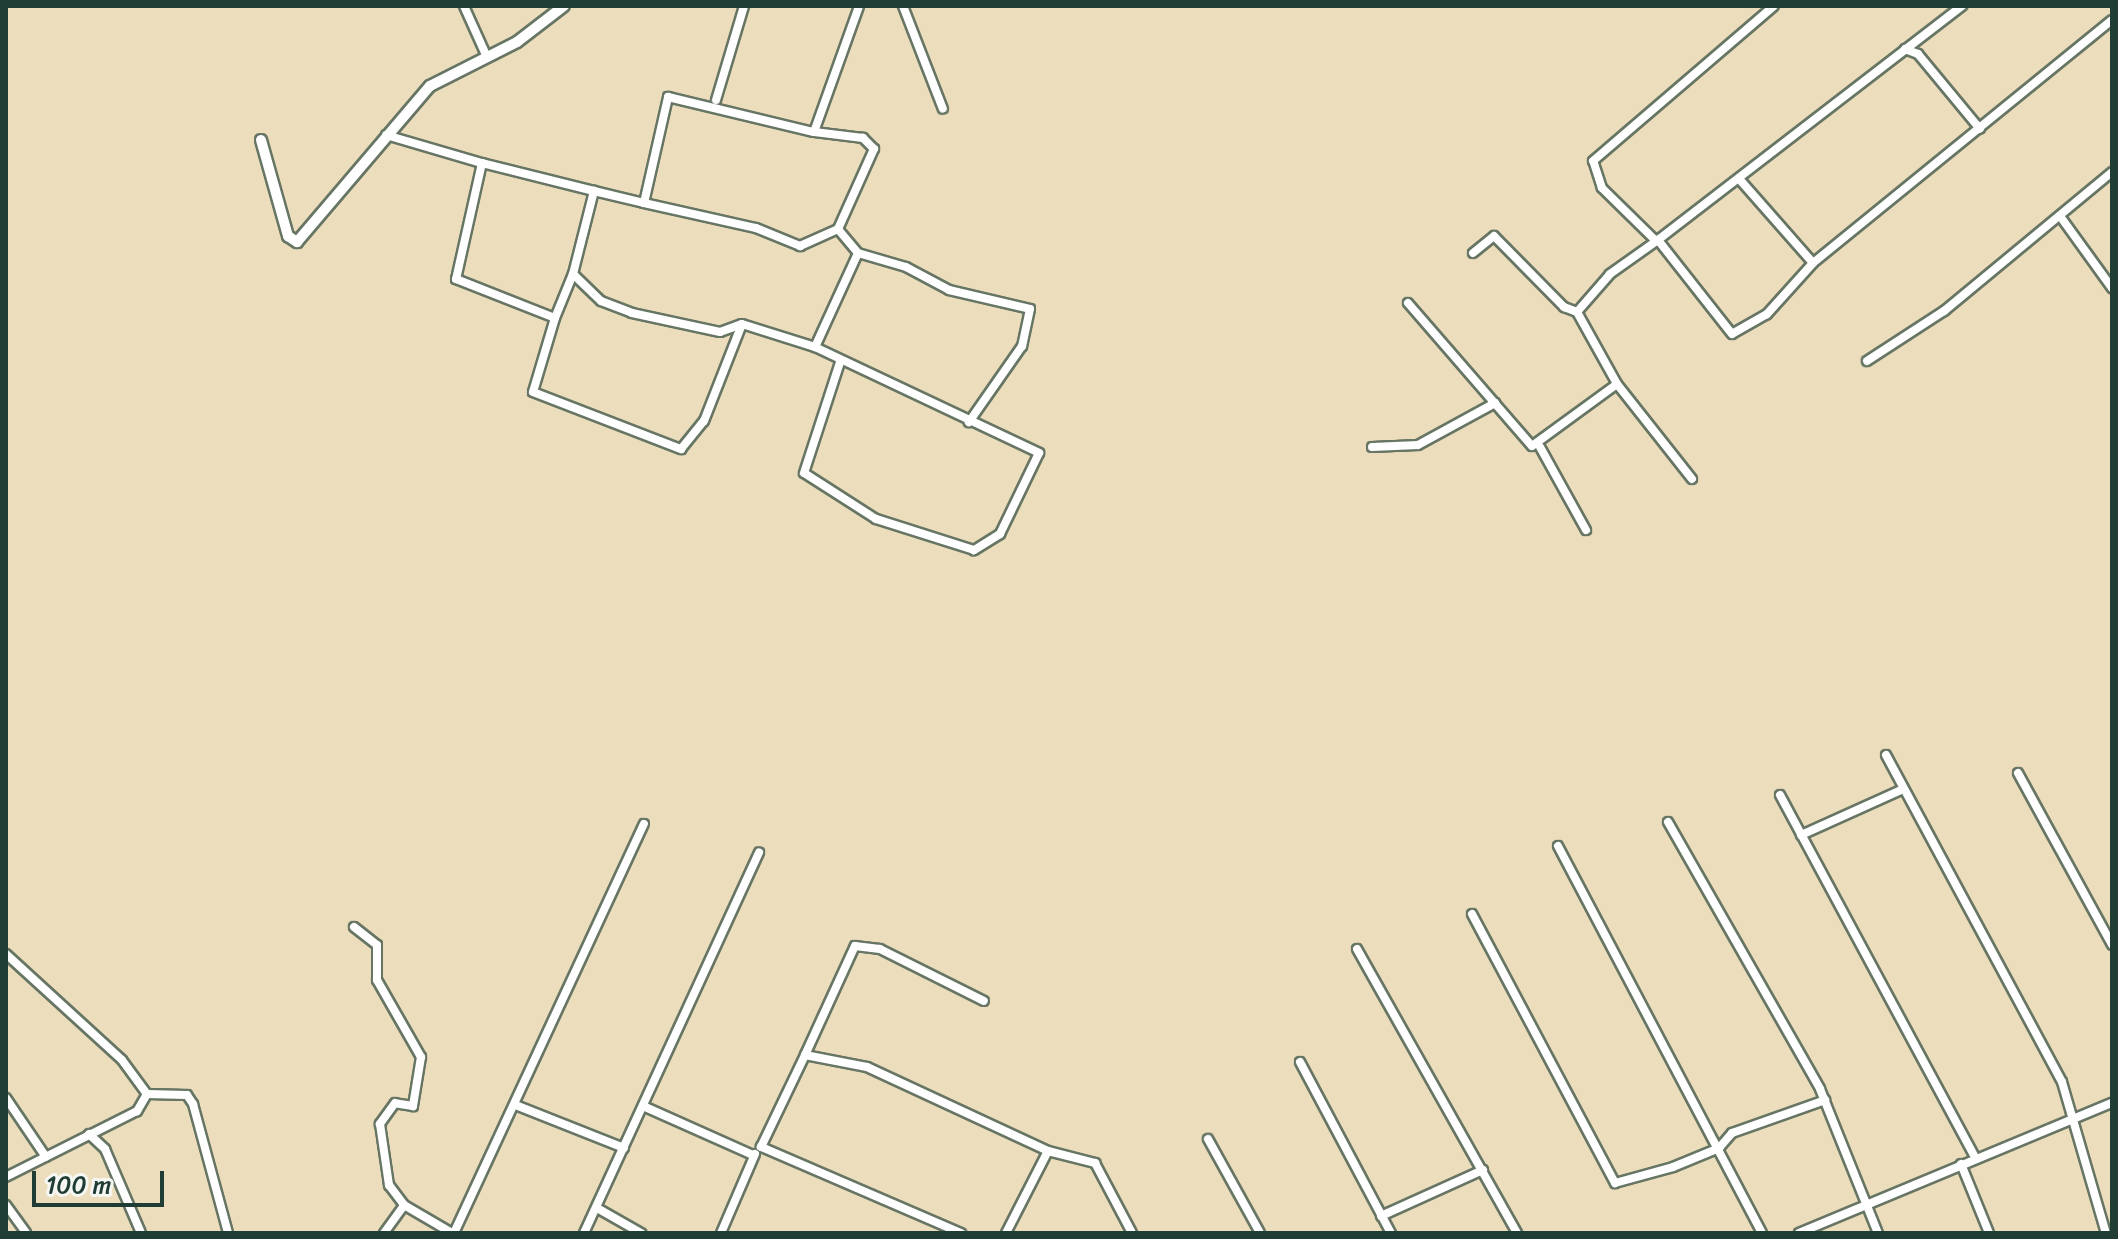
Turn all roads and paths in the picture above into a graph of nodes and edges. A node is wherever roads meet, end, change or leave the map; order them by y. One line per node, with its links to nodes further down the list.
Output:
1 (464, 6): 10 (street)
2 (564, 6): 10 (street)
3 (744, 6): 11 (street)
4 (859, 6): 14 (street)
5 (903, 6): 12 (street)
6 (1774, 6): 24 (street)
7 (1962, 6): 9 (street)
8 (2112, 20): 13 (street)
9 (1905, 49): 13 (street); 19 (street)
10 (486, 55): 15 (street)
11 (716, 100)
12 (943, 109)
13 (1980, 129): 27 (street)
14 (814, 132): 21 (street); 23 (street)
15 (386, 135): 16 (street); 17 (street)
16 (261, 140)
17 (482, 163): 20 (street); 32 (street)
18 (2112, 172): 22 (street)
19 (1741, 181): 24 (street); 27 (street)
20 (594, 191): 21 (street); 28 (street)
21 (644, 203): 23 (street)
22 (2060, 216): 29 (street); 35 (street)
23 (838, 229): 25 (street)
24 (1657, 241): 27 (street); 31 (street)
25 (858, 253): 34 (street); 39 (street)
26 (1473, 253): 31 (street)
27 (1813, 263)
28 (573, 274): 32 (street); 33 (street)
29 (2112, 288)
30 (1408, 303): 38 (street)
31 (1577, 312): 37 (street)
32 (555, 318): 33 (street)
33 (742, 324): 34 (street)
34 (815, 347): 36 (street)
35 (1867, 361)
36 (840, 362): 39 (street); 39 (street)
37 (1617, 384): 41 (street); 42 (street)
38 (1495, 403): 40 (street); 41 (street)
39 (969, 422)
40 (1372, 447)
41 (1540, 447): 43 (street)
42 (1692, 479)
43 (1586, 530)
44 (1886, 755): 46 (street)
45 (2018, 773): 55 (street)
46 (1901, 790): 50 (street); 67 (street)
47 (1780, 795): 50 (street)
48 (1668, 822): 63 (street)
49 (644, 824): 65 (street)
50 (1801, 835): 76 (street)
51 (1558, 846): 72 (street)
52 (759, 852): 66 (street)
53 (1472, 914): 72 (street)
54 (354, 927): 82 (street)
55 (2112, 945)
56 (1357, 949): 78 (street)
57 (6, 954): 61 (street)
58 (984, 1001): 59 (street)
59 (805, 1055): 70 (street); 73 (street)
60 (1300, 1062): 84 (street)
61 (147, 1094): 68 (street); 87 (street)
62 (6, 1098): 75 (street)
63 (1825, 1100): 72 (street); 80 (street)
64 (2112, 1103): 67 (street)
65 (518, 1106): 71 (street); 89 (street)
66 (643, 1106): 71 (street); 74 (street)
67 (2076, 1120): 76 (street); 103 (street)
68 (89, 1134): 75 (street); 86 (street)
69 (1208, 1139): 96 (street)
70 (761, 1147): 74 (street); 93 (street)
71 (624, 1148): 83 (street)
72 (1719, 1148): 99 (street)
73 (1048, 1151): 94 (street); 95 (street)
74 (753, 1155): 92 (street)
75 (46, 1157): 79 (street)
76 (1975, 1157): 77 (street)
77 (1961, 1164): 80 (street); 102 (street)
78 (1483, 1170): 84 (street); 98 (street)
79 (6, 1177)
80 (1867, 1203): 100 (street); 101 (street)
81 (6, 1205): 85 (street)
82 (404, 1205): 88 (street); 89 (street)
83 (597, 1208): 90 (street); 91 (street)
84 (1381, 1216): 97 (street)
85 (26, 1233)
86 (141, 1233)
87 (228, 1233)
88 (384, 1233)
89 (453, 1233)
90 (584, 1233)
91 (641, 1233)
92 (721, 1233)
93 (961, 1233)
94 (1006, 1233)
95 (1132, 1233)
96 (1260, 1233)
97 (1391, 1233)
98 (1517, 1233)
99 (1762, 1233)
100 (1799, 1233)
101 (1878, 1233)
102 (1989, 1233)
103 (2106, 1233)

